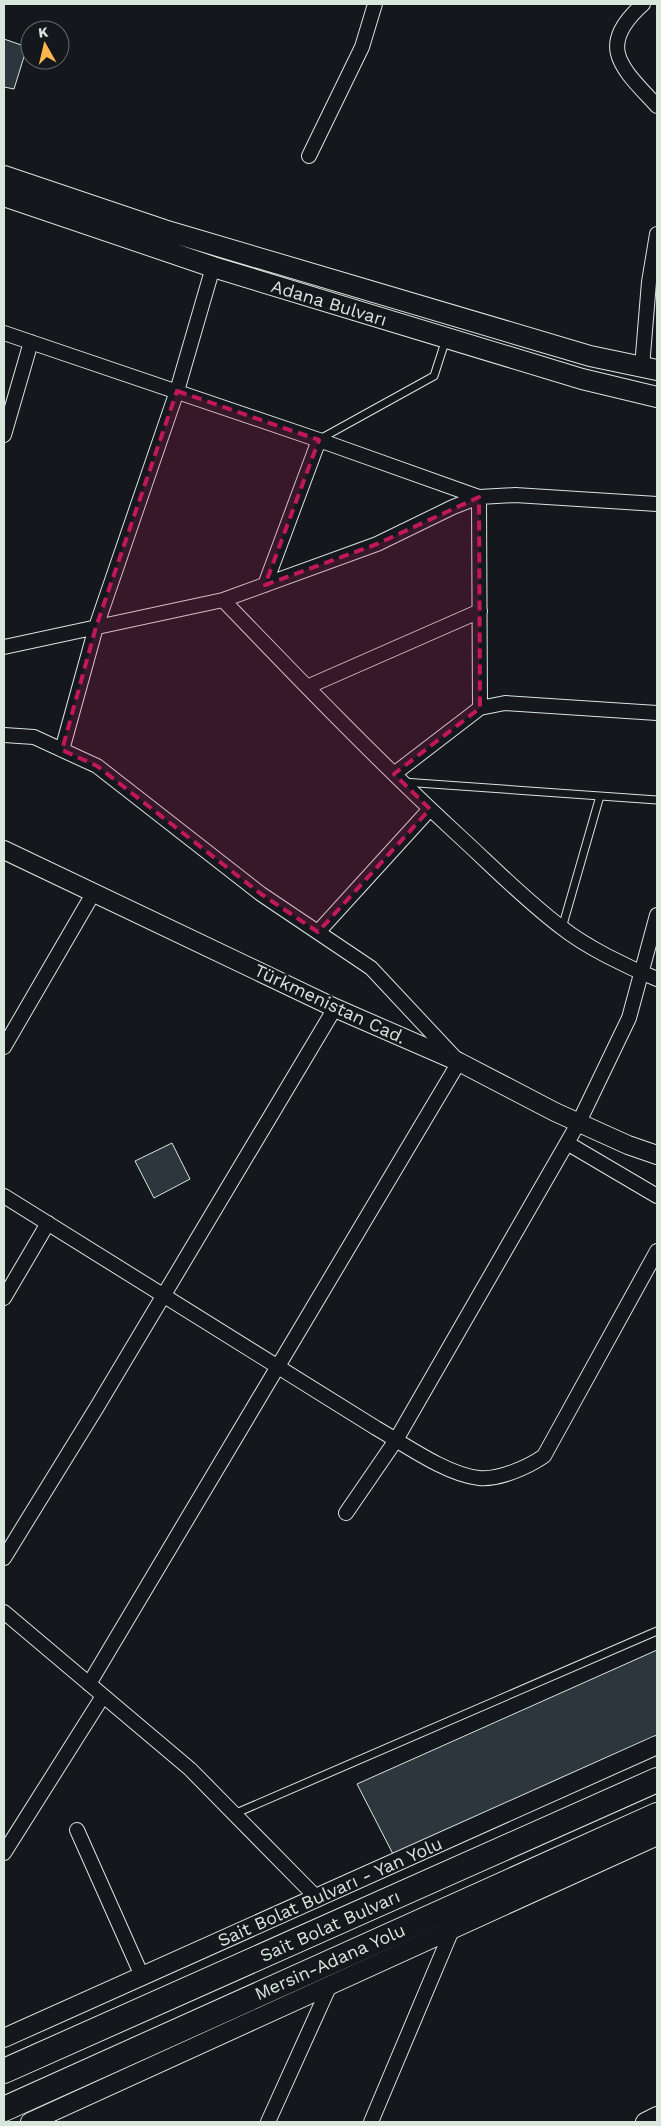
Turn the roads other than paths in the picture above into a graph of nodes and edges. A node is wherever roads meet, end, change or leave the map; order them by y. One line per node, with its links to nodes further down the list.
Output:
1 (375, 4): 4 (street)
2 (643, 4): 3 (street)
3 (657, 106)
4 (308, 156)
5 (4, 176): 13 (main road, Adana Bulvarı)
6 (4, 196): 8 (main road, Adana Bulvarı)
7 (657, 234): 9 (street)
8 (213, 267): 11 (main road, Adana Bulvarı); 14 (street)
9 (653, 295): 13 (street)
10 (4, 333): 12 (street)
11 (446, 339): 15 (main road, Adana Bulvarı); 17 (lane)
12 (31, 342): 14 (street); 16 (street)
13 (650, 369)
14 (177, 391): 17 (street); 23 (street)
15 (657, 397)
16 (4, 435)
17 (319, 440): 18 (street); 20 (street)
18 (479, 497): 19 (street); 20 (street); 22 (street)
19 (657, 504)
20 (265, 584): 21 (street)
21 (223, 600): 23 (street); 25 (street)
22 (480, 611): 25 (street); 26 (street)
23 (96, 627): 24 (street); 29 (street)
24 (4, 647)
25 (307, 687): 30 (street)
26 (480, 708): 27 (street); 30 (street)
27 (657, 713)
28 (4, 734): 29 (street)
29 (62, 750): 38 (street)
30 (398, 778): 31 (lane); 33 (street)
31 (600, 796): 32 (lane); 37 (lane)
32 (657, 800)
33 (430, 809): 37 (street); 38 (street)
34 (4, 850): 35 (street, Türkmenistan Cad.)
35 (94, 892): 41 (street, Türkmenistan Cad.); 42 (street)
36 (657, 915): 39 (street)
37 (562, 928): 39 (street)
38 (318, 932): 43 (street)
39 (641, 973): 40 (street); 44 (street)
40 (657, 979)
41 (335, 1008): 43 (street, Türkmenistan Cad.); 51 (street)
42 (4, 1047)
43 (459, 1062): 44 (street, Türkmenistan Cad.); 53 (street)
44 (579, 1122): 45 (street); 46 (street, Türkmenistan Cad.)
45 (567, 1143): 48 (street); 54 (street)
46 (657, 1155)
47 (4, 1196): 49 (street)
48 (657, 1196)
49 (48, 1223): 51 (street); 52 (street)
50 (657, 1251): 54 (street)
51 (164, 1296): 53 (street); 56 (street)
52 (4, 1298)
53 (279, 1368): 54 (street); 59 (street)
54 (396, 1440): 55 (street)
55 (346, 1513)
56 (4, 1558)
57 (4, 1612): 59 (street)
58 (657, 1631): 63 (lane)
59 (89, 1684): 60 (street)
60 (103, 1696): 63 (street); 67 (street)
61 (657, 1745): 68 (street, Sait Bolat Bulvarı - Yan Yolu)
62 (657, 1780): 73 (highway, Sait Bolat Bulvarı)
63 (234, 1814): 68 (street)
64 (657, 1815): 74 (highway, Mersin-Adana Yolu)
65 (77, 1830): 70 (street)
66 (657, 1836): 69 (street)
67 (4, 1853)
68 (317, 1898): 70 (street, Sait Bolat Bulvarı - Yan Yolu)
69 (452, 1930): 71 (street); 78 (street)
70 (142, 1976): 72 (street, Sait Bolat Bulvarı - Yan Yolu)
71 (330, 1985): 76 (street); 77 (street)
72 (4, 2038)
73 (4, 2071)
74 (4, 2109)
75 (657, 2116): 79 (street)
76 (30, 2122)
77 (268, 2122)
78 (371, 2122)
79 (645, 2122)

